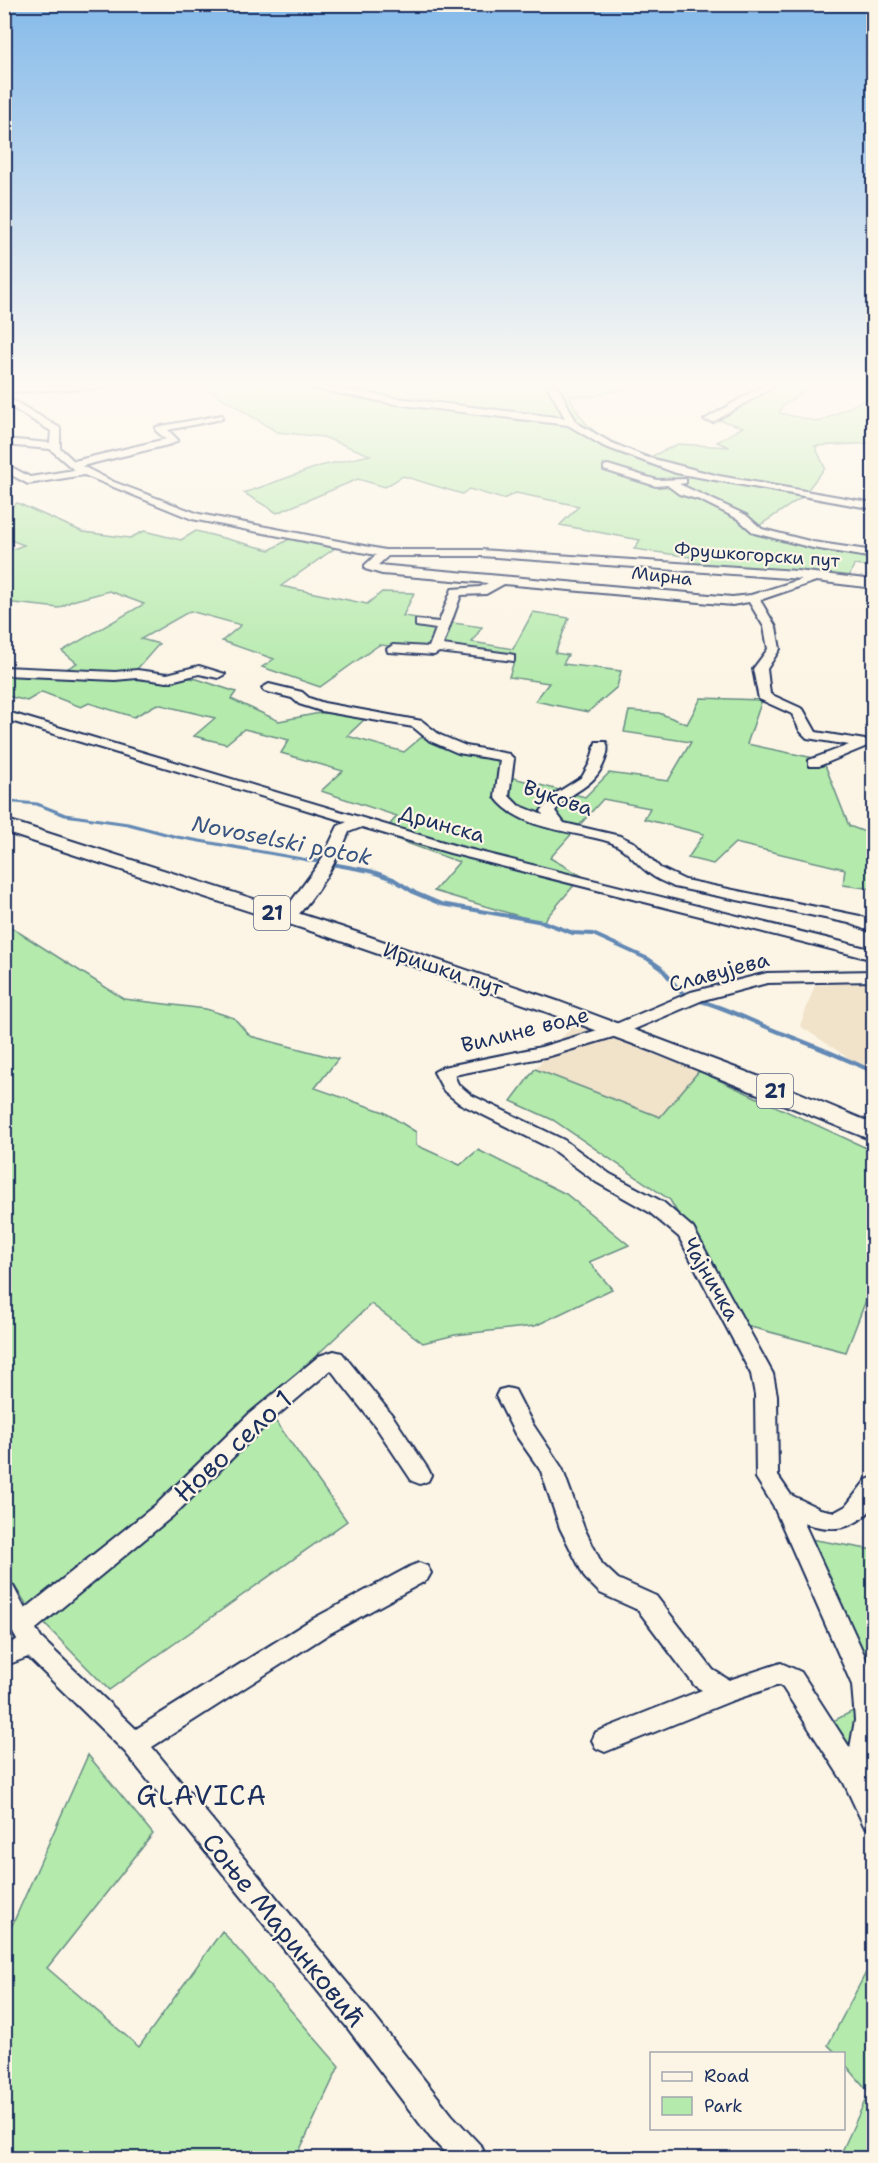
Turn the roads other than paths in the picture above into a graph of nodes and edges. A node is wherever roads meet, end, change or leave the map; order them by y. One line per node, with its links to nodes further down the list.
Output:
1 (115, 486): 5 (street, Фрушкогорски пут)
2 (674, 486): 6 (street)
3 (764, 486): 4 (street)
4 (873, 506)
5 (386, 553): 7 (street, Фрушкогорски пут); 8 (street, Мирна)
6 (873, 555)
7 (815, 576): 9 (street, Фрушкогорски пут); 10 (street, Мирна)
8 (502, 580): 10 (street, Мирна); 12 (street, Мирна)
9 (873, 584)
10 (753, 598): 20 (street)
11 (420, 622): 12 (street)
12 (444, 626): 13 (street, Мирна)
13 (436, 648): 14 (street); 15 (street)
14 (393, 649)
15 (509, 658)
16 (4, 671): 17 (street)
17 (218, 674)
18 (268, 688): 25 (street, Вукова)
19 (4, 715): 23 (street, Дринска)
20 (869, 744): 22 (street)
21 (601, 745): 25 (street)
22 (814, 763)
23 (340, 822): 26 (street); 28 (street, Дринска)
24 (4, 825): 26 (main road, Иришки пут / 21)
25 (559, 826): 27 (street, Вукова)
26 (287, 918): 30 (main road, Иришки пут / 21)
27 (873, 928)
28 (873, 955)
29 (873, 976): 30 (street, Славујева)
30 (617, 1030): 31 (street, Вилине воде); 32 (main road, Иришки пут / 21)
31 (442, 1072): 36 (street, Чајничка)
32 (873, 1133)
33 (507, 1396): 41 (street)
34 (420, 1475): 39 (street, Ново село 1)
35 (873, 1486): 36 (street)
36 (783, 1501): 44 (street, Чајничка)
37 (419, 1573): 43 (street)
38 (4, 1593): 39 (street, Соње Маринковић)
39 (27, 1636): 40 (street); 43 (street, Соње Маринковић)
40 (4, 1656)
41 (726, 1692): 42 (street); 44 (street)
42 (605, 1740)
43 (134, 1743): 46 (street, Соње Маринковић)
44 (853, 1775): 45 (street)
45 (873, 1817)
46 (471, 2158)

